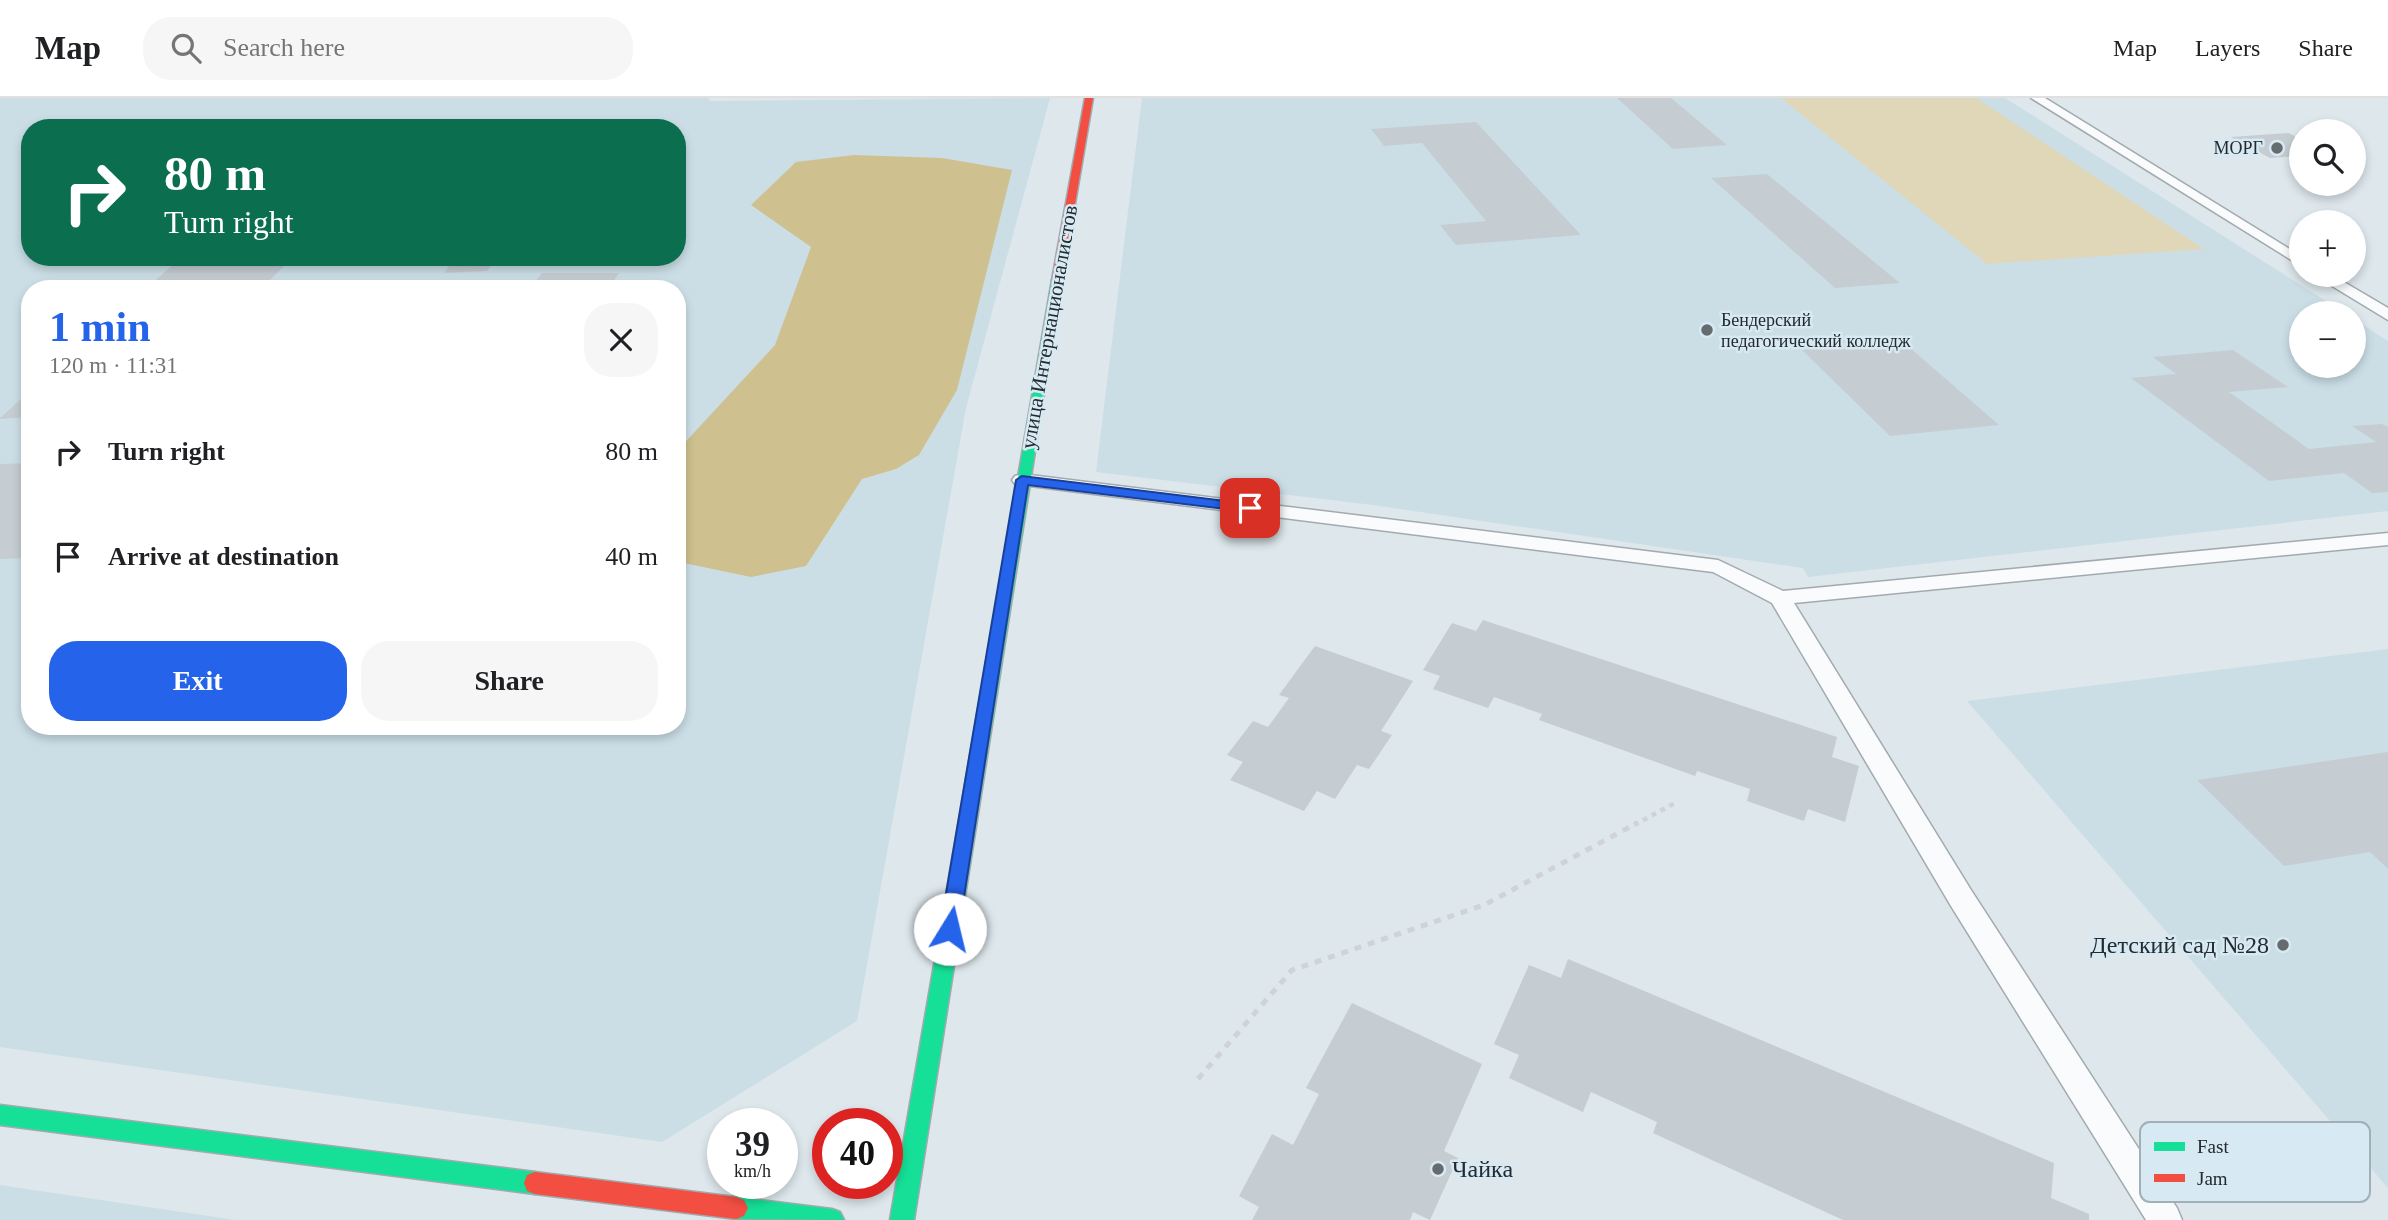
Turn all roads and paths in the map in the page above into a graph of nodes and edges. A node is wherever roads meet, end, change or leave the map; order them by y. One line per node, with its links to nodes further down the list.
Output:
1 (1089, 98): 6 (street, улица Интернационалистов)
2 (2037, 98): 3 (lane)
3 (2289, 255)
4 (2342, 287): 5 (lane)
5 (2388, 315)
6 (1022, 480): 8 (lane); 17 (street, улица Интернационалистов)
7 (2388, 539): 8 (lane)
8 (1780, 598): 12 (lane)
9 (1678, 802): 10 (path)
10 (1198, 1079)
11 (0, 1115): 13 (street)
12 (2140, 1181)
13 (692, 1202): 15 (lane); 16 (street)
14 (2154, 1202): 18 (lane)
15 (625, 1220)
16 (832, 1220)
17 (902, 1220)
18 (2165, 1220)

